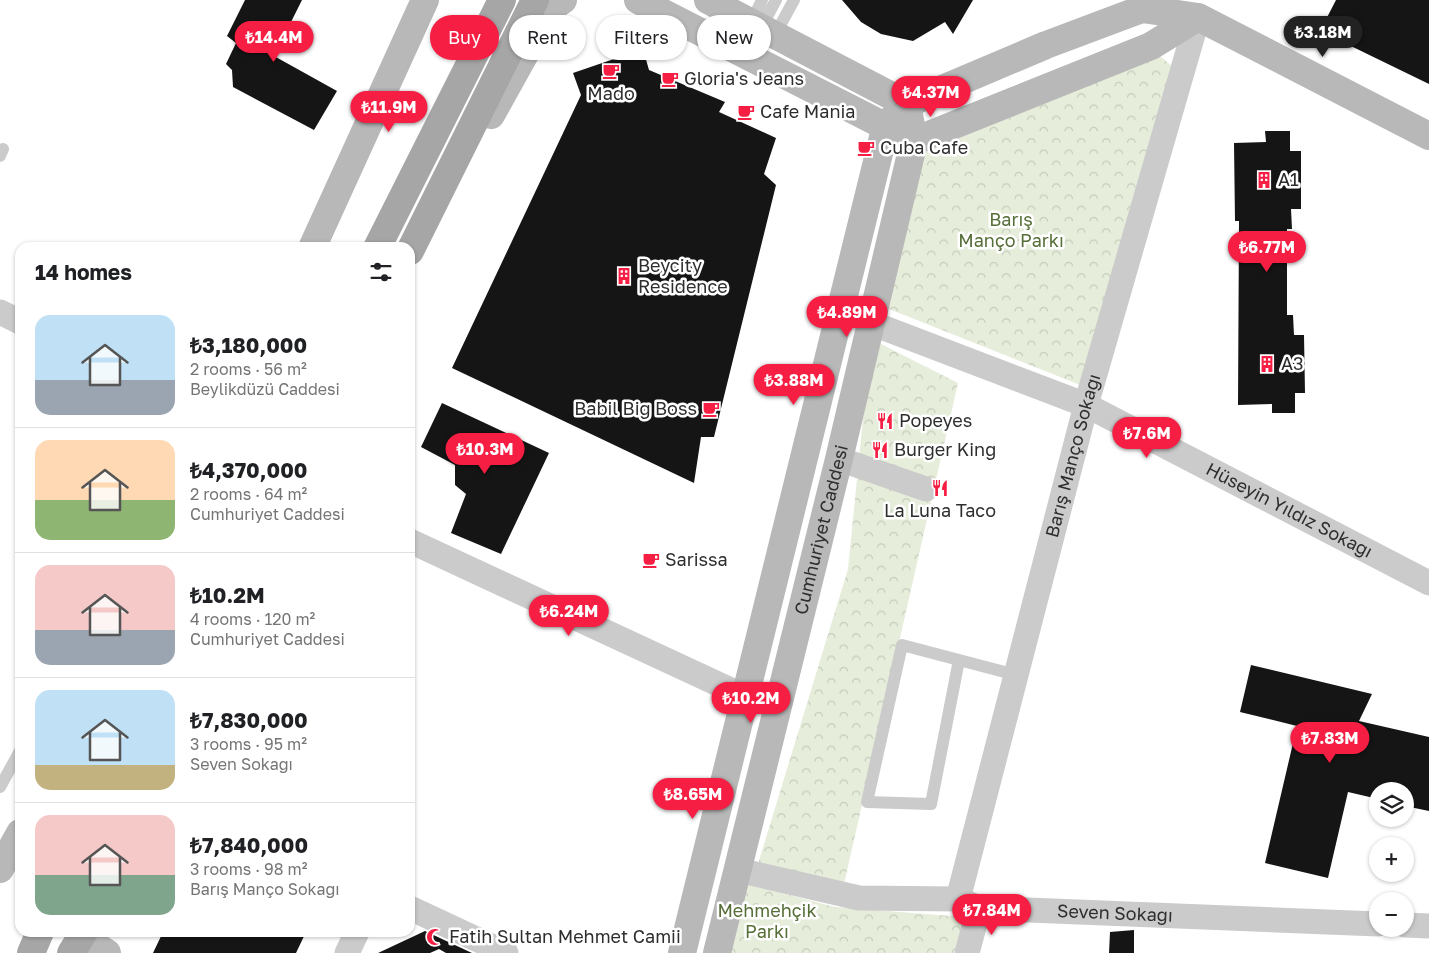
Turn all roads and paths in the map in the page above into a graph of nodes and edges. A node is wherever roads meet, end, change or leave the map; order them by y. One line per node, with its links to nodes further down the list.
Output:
1 (425, 0): 19 (main road)
2 (502, 0): 20 (main road)
3 (535, 0): 18 (main road)
4 (563, 0): 18 (main road)
5 (638, 0): 15 (main road)
6 (708, 0): 10 (main road)
7 (776, 0): 11 (lane)
8 (794, 0): 12 (lane)
9 (1202, 8): 14 (main road); 16 (main road); 17 (main road); 26 (street, Barış Manço Sokağı)
10 (746, 15)
11 (767, 15)
12 (771, 16)
13 (771, 27): 14 (main road)
14 (907, 104): 15 (main road); 17 (main road, Cumhuriyet Caddesi)
15 (886, 125): 17 (main road); 23 (main road, Cumhuriyet Caddesi)
16 (1429, 136)
17 (914, 140): 25 (main road, Cumhuriyet Caddesi)
18 (454, 160): 21 (main road)
19 (315, 242)
20 (380, 242)
21 (414, 242)
22 (0, 312): 24 (street)
23 (838, 312): 25 (main road); 33 (main road, Cumhuriyet Caddesi)
24 (15, 320)
25 (871, 324): 26 (street, Hüseyin Yıldız Sokağı); 27 (main road, Cumhuriyet Caddesi)
26 (1086, 405): 30 (street, Hüseyin Yıldız Sokağı); 32 (street, Barış Manço Sokağı)
27 (839, 459): 28 (street); 34 (main road, Cumhuriyet Caddesi)
28 (926, 489)
29 (415, 543): 33 (street)
30 (1429, 583)
31 (959, 660): 31 (lane); 32 (lane)
32 (1016, 675): 40 (street, Barış Manço Sokağı)
33 (746, 697): 34 (main road); 52 (main road, Cumhuriyet Caddesi)
34 (776, 712): 39 (main road, Cumhuriyet Caddesi)
35 (15, 760): 36 (lane)
36 (0, 788)
37 (15, 842): 38 (main road)
38 (0, 869)
39 (738, 870): 40 (street, Seven Sokağı); 53 (main road, Cumhuriyet Caddesi)
40 (968, 904): 42 (street, Seven Sokağı); 54 (street, Barış Manço Sokağı)
41 (415, 910): 51 (street)
42 (1369, 924)
43 (1414, 925): 44 (street)
44 (1429, 926)
45 (38, 937): 48 (main road)
46 (355, 937): 50 (street)
47 (79, 941): 49 (main road)
48 (31, 953)
49 (107, 953)
50 (347, 953)
51 (506, 953)
52 (682, 953)
53 (716, 953)
54 (966, 953)

